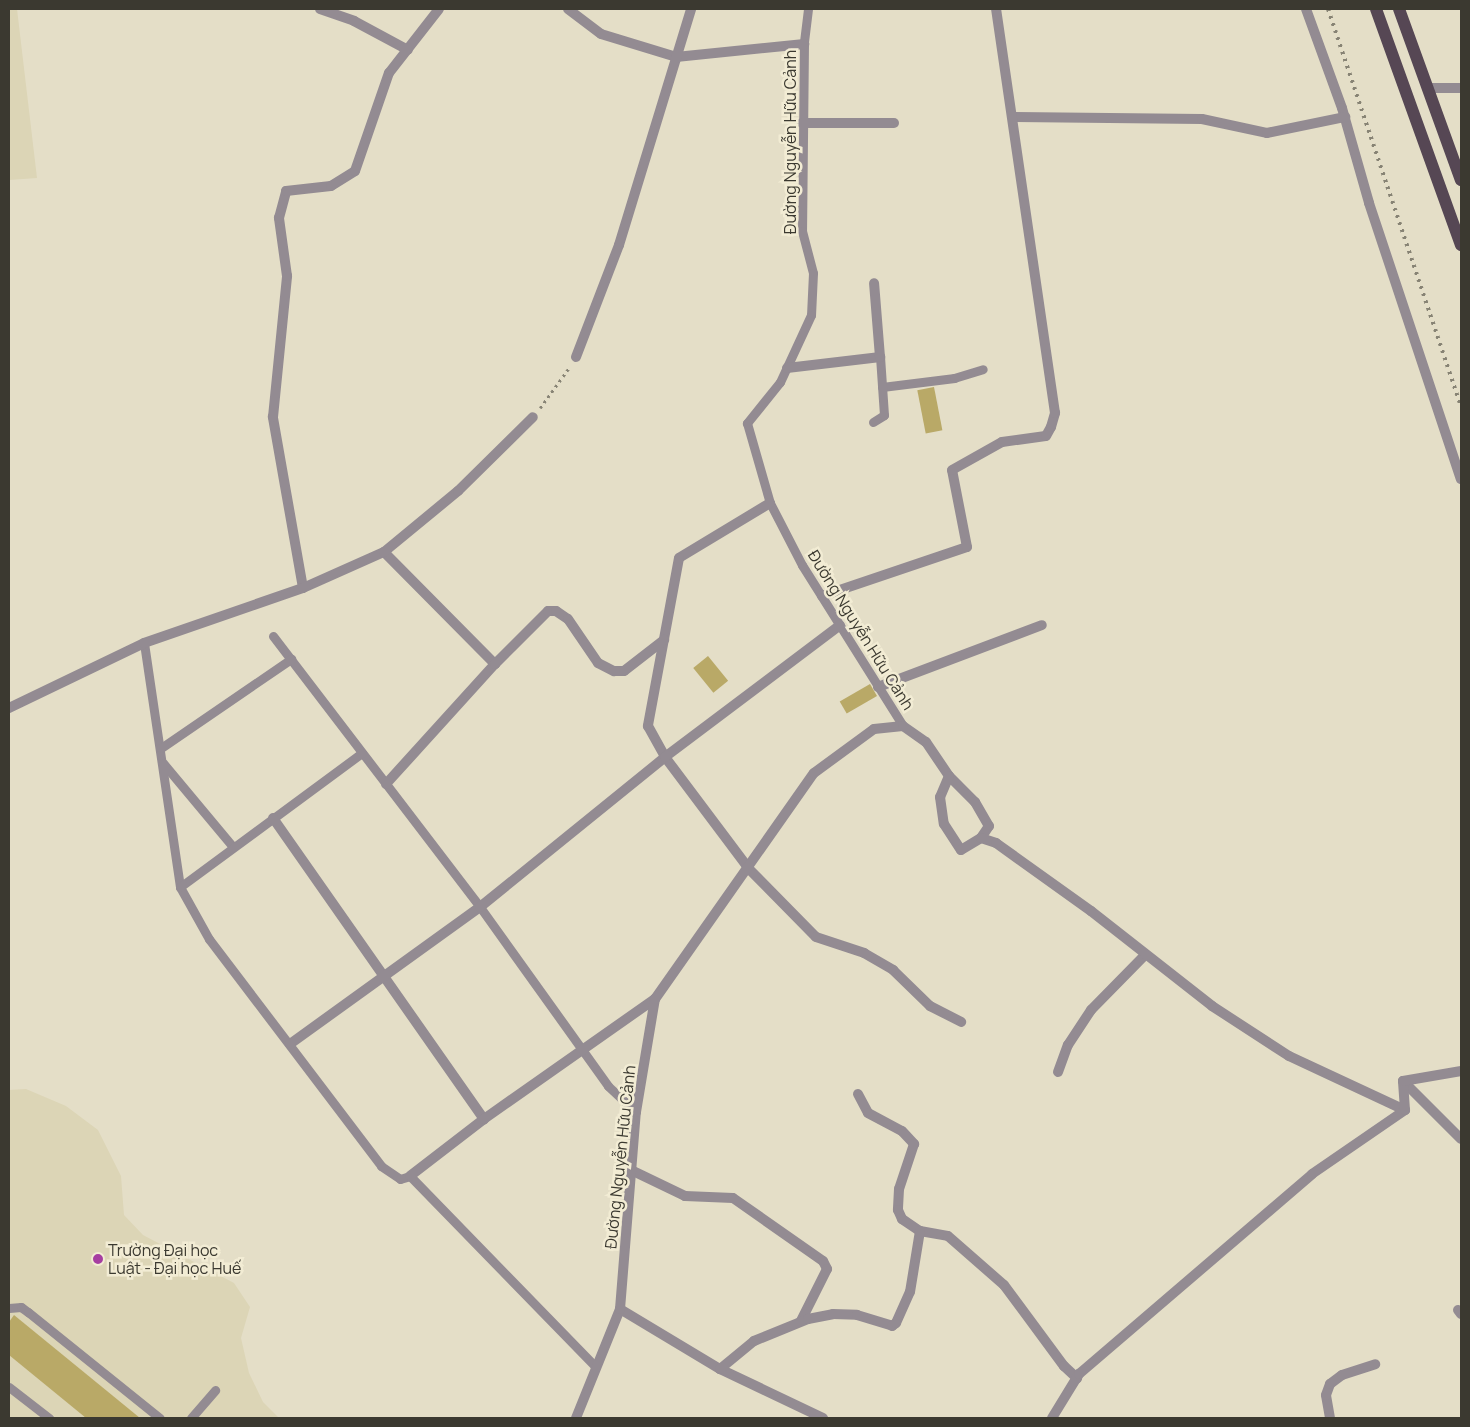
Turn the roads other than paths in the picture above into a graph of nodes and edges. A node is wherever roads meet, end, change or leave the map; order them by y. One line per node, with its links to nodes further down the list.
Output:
1 (320, 9): 11 (street)
2 (439, 9): 11 (street)
3 (568, 9): 12 (street)
4 (691, 9): 12 (street)
5 (808, 9): 10 (lane, Đường Nguyễn Hữu Cảnh)
6 (996, 9): 15 (street)
7 (1306, 9): 16 (street)
8 (1376, 9): 20 (main road)
9 (1399, 9): 13 (main road)
10 (804, 44): 12 (street); 17 (lane, Đường Nguyễn Hữu Cảnh)
11 (408, 50): 32 (street)
12 (676, 57): 22 (street)
13 (1428, 88): 14 (street); 19 (main road)
14 (1461, 88)
15 (1014, 117): 16 (street); 33 (street)
16 (1345, 117): 29 (street)
17 (802, 123): 18 (street); 24 (lane, Đường Nguyễn Hữu Cảnh)
18 (894, 123)
19 (1461, 180)
20 (1461, 245)
21 (874, 283): 23 (street)
22 (576, 357)
23 (880, 357): 24 (street); 26 (lane)
24 (787, 368): 30 (lane, Đường Nguyễn Hữu Cảnh)
25 (983, 369): 26 (lane)
26 (882, 387): 28 (lane)
27 (533, 417): 31 (street)
28 (873, 422)
29 (1461, 479)
30 (770, 503): 33 (lane, Đường Nguyễn Hữu Cảnh); 37 (street)
31 (384, 552): 32 (street); 40 (street)
32 (303, 588): 38 (street)
33 (822, 596): 35 (lane, Đường Nguyễn Hữu Cảnh)
34 (1042, 624): 41 (street)
35 (840, 625): 41 (lane, Đường Nguyễn Hữu Cảnh); 46 (street)
36 (273, 636): 39 (lane)
37 (664, 640): 40 (street); 46 (street)
38 (144, 643): 42 (street); 44 (lane)
39 (291, 659): 44 (lane); 45 (lane)
40 (495, 664): 49 (street)
41 (878, 687): 43 (lane, Đường Nguyễn Hữu Cảnh)
42 (9, 708)
43 (903, 726): 48 (street); 53 (street, Đường Nguyễn Hữu Cảnh)
44 (161, 748): 47 (lane)
45 (362, 753): 49 (lane); 50 (lane)
46 (665, 757): 53 (street); 55 (street)
47 (163, 762): 52 (lane); 54 (lane)
48 (949, 776): 51 (street); 51 (street)
49 (386, 784): 55 (lane)
50 (273, 818): 52 (lane); 57 (street)
51 (980, 838): 56 (street)
52 (233, 847): 54 (lane)
53 (749, 869): 58 (street, Đường Nguyễn Hữu Cảnh); 59 (street)
54 (180, 887): 60 (lane)
55 (480, 907): 57 (street); 61 (lane)
56 (1146, 954): 63 (street); 66 (street)
57 (384, 977): 60 (street); 68 (street)
58 (656, 999): 61 (street); 67 (street, Đường Nguyễn Hữu Cảnh)
59 (961, 1022)
60 (290, 1044): 71 (lane)
61 (582, 1050): 67 (lane); 68 (street)
62 (1461, 1071): 64 (street)
63 (1058, 1072)
64 (1403, 1080): 66 (street); 69 (street)
65 (858, 1094): 72 (street)
66 (1406, 1110): 79 (street)
67 (636, 1112): 70 (street, Đường Nguyễn Hữu Cảnh)
68 (484, 1119): 71 (street)
69 (1461, 1139)
70 (631, 1170): 74 (street, Đường Nguyễn Hữu Cảnh); 75 (street)
71 (410, 1176): 77 (lane)
72 (920, 1231): 75 (street); 79 (street)
73 (9, 1308): 83 (lane)
74 (620, 1309): 77 (street, Đường Nguyễn Hữu Cảnh); 78 (street)
75 (801, 1321): 78 (street)
76 (1375, 1364): 88 (street)
77 (595, 1366): 85 (street, Đường Nguyễn Hữu Cảnh)
78 (720, 1369): 86 (street)
79 (1077, 1378): 87 (street)
80 (9, 1387): 82 (lane)
81 (215, 1390): 84 (lane)
82 (49, 1418)
83 (160, 1418)
84 (192, 1418)
85 (576, 1418)
86 (823, 1418)
87 (1052, 1418)
88 (1330, 1418)

